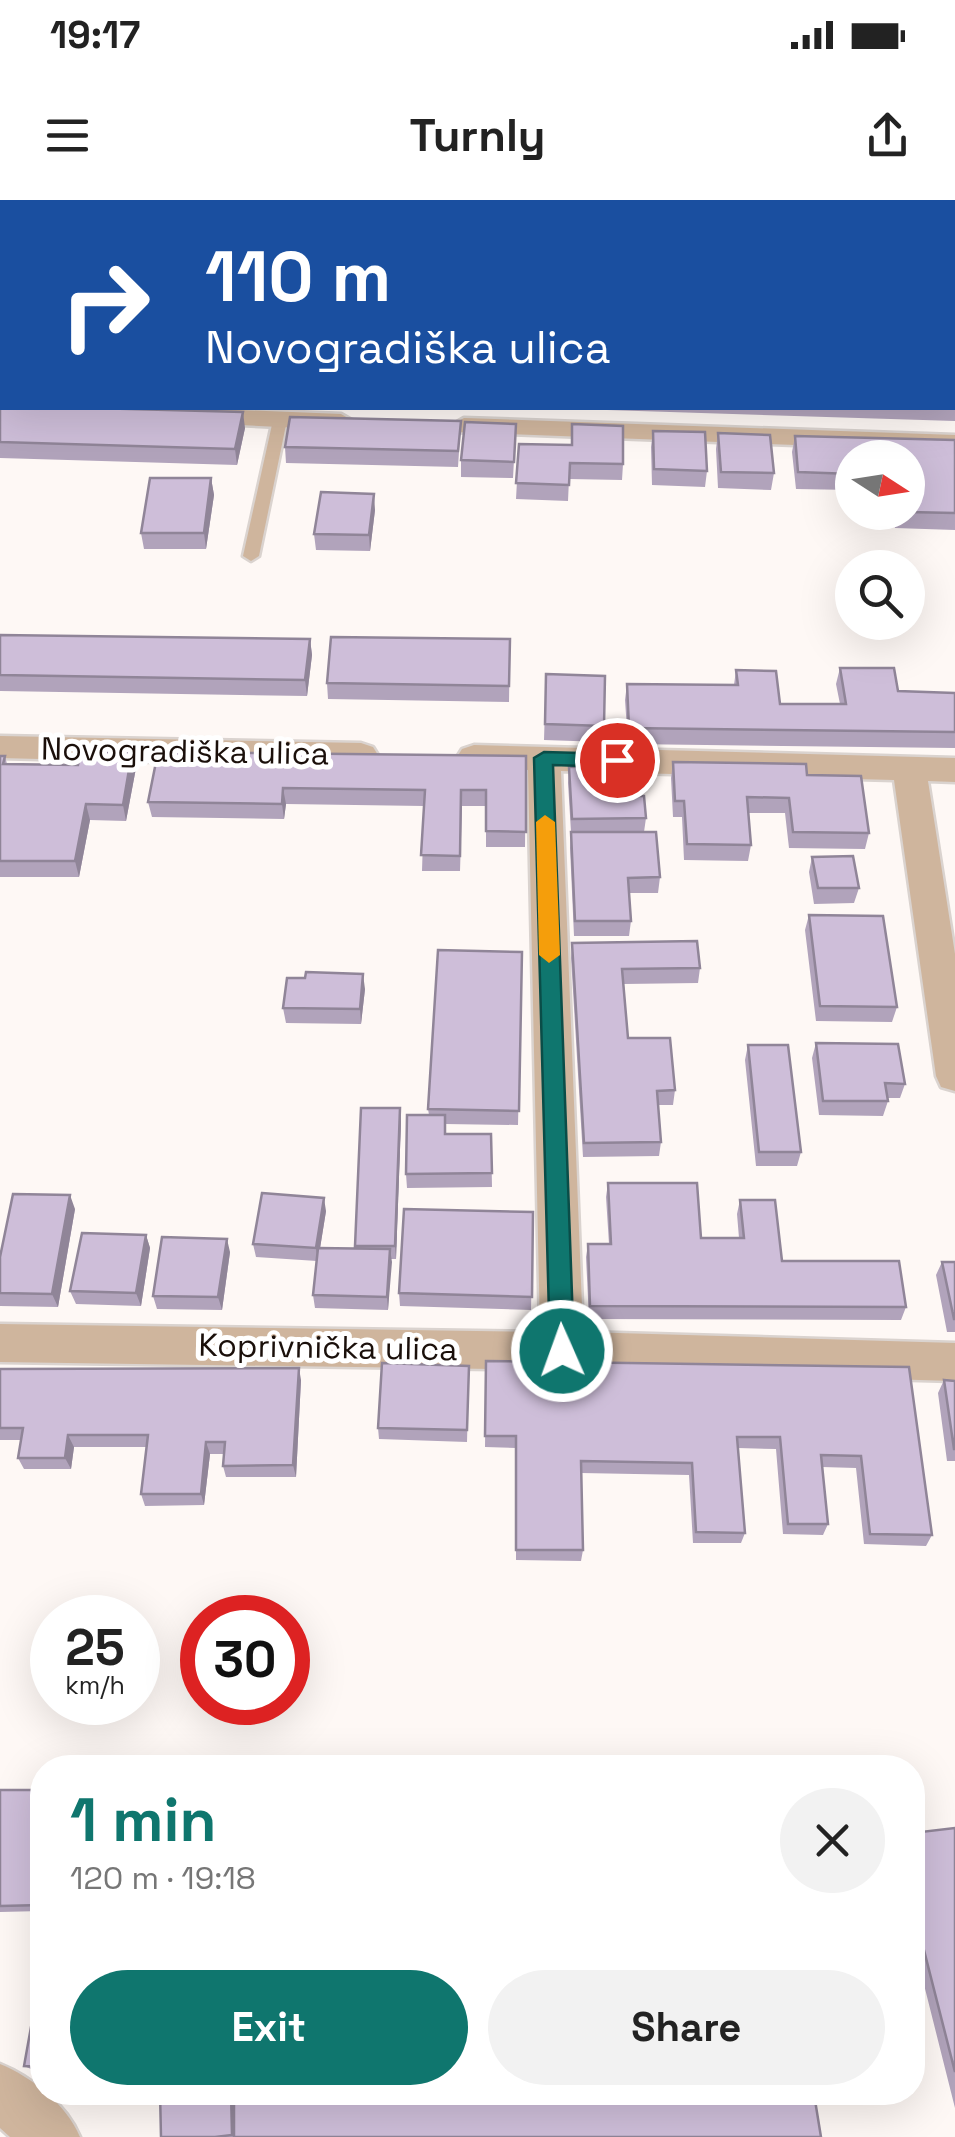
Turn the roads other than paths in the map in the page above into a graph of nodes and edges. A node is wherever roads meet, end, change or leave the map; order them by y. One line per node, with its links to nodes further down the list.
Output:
1 (168, 416): 2 (street)
2 (280, 420): 3 (street); 6 (lane)
3 (372, 423)
4 (428, 424): 5 (street)
5 (955, 442)
6 (250, 556)
7 (0, 747): 8 (street, Novogradiška ulica)
8 (388, 755)
9 (446, 756): 10 (street)
10 (544, 758): 11 (street); 15 (street)
11 (909, 769): 12 (street); 13 (street)
12 (955, 770)
13 (955, 1076)
14 (0, 1343): 15 (street, Koprivnička ulica)
15 (562, 1351): 16 (street, Koprivnička ulica)
16 (955, 1362)
17 (0, 2091): 18 (street)
18 (52, 2137)

